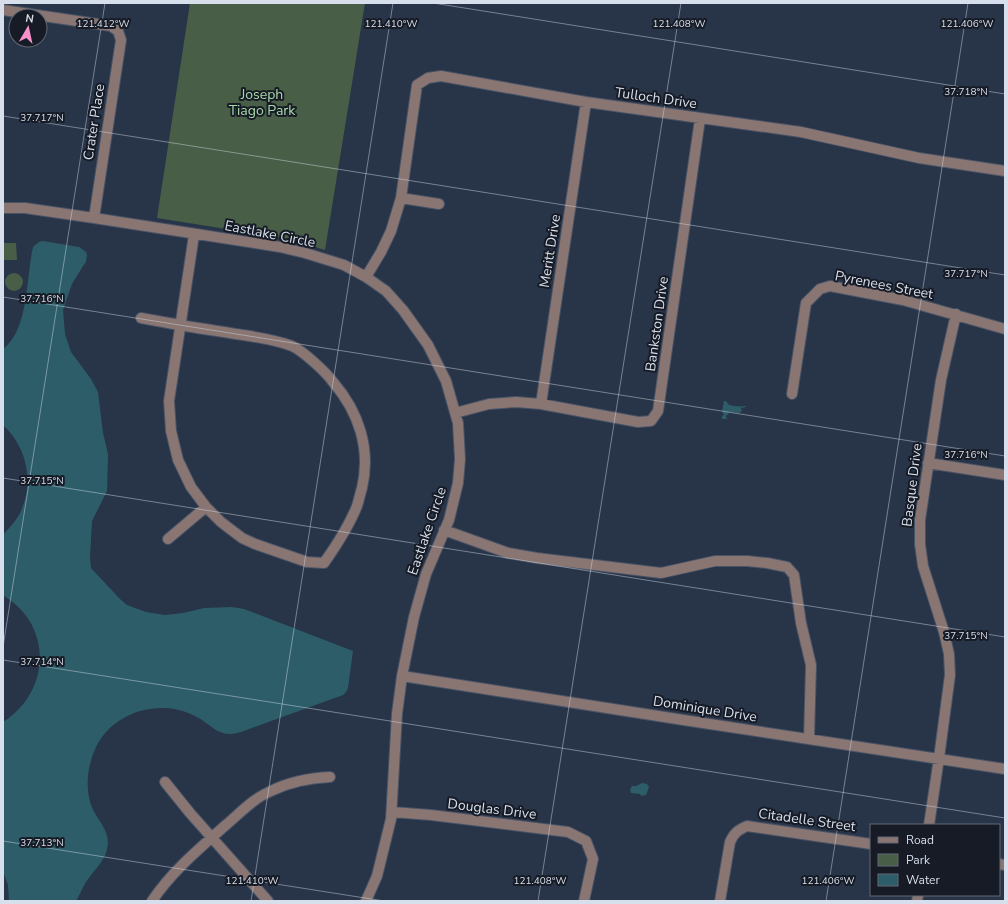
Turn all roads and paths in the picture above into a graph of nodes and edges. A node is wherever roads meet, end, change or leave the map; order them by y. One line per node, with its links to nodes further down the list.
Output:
1 (3, 10): 8 (street, Crater Place)
2 (586, 102): 3 (street, Tulloch Drive); 5 (street, Tulloch Drive); 16 (street, Meritt Drive)
3 (700, 118): 4 (street, Tulloch Drive); 16 (street, Bankston Drive)
4 (1005, 171)
5 (401, 198): 6 (street); 10 (street, Tulloch Drive)
6 (439, 204)
7 (3, 208): 8 (street, Eastlake Circle)
8 (94, 218): 9 (street, Eastlake Circle)
9 (194, 234): 10 (street, Eastlake Circle); 13 (street)
10 (366, 276): 17 (street, Eastlake Circle)
11 (956, 314): 14 (street, Pyrenees Street); 15 (street, Pyrenees Street); 18 (street, Basque Drive)
12 (140, 318): 13 (street)
13 (180, 325): 20 (street); 20 (street)
14 (1005, 329)
15 (792, 394)
16 (541, 404): 17 (street)
17 (455, 413): 21 (street, Eastlake Circle)
18 (928, 463): 19 (street); 25 (street, Basque Drive)
19 (1005, 476)
20 (206, 507): 22 (street)
21 (444, 530): 23 (street, Eastlake Circle); 24 (street)
22 (168, 539)
23 (402, 676): 24 (street, Dominique Drive); 29 (street, Eastlake Circle)
24 (809, 739): 25 (street, Dominique Drive)
25 (939, 758): 26 (street, Dominique Drive); 30 (street, Basque Drive)
26 (1005, 769)
27 (330, 778): 31 (street)
28 (165, 782): 31 (street)
29 (392, 812): 35 (street, Eastlake Circle); 36 (street, Douglas Drive)
30 (929, 824)
31 (212, 837): 33 (street); 34 (street)
32 (870, 844): 37 (street, Citadelle Street)
33 (152, 901)
34 (268, 901)
35 (366, 901)
36 (584, 901)
37 (720, 901)

